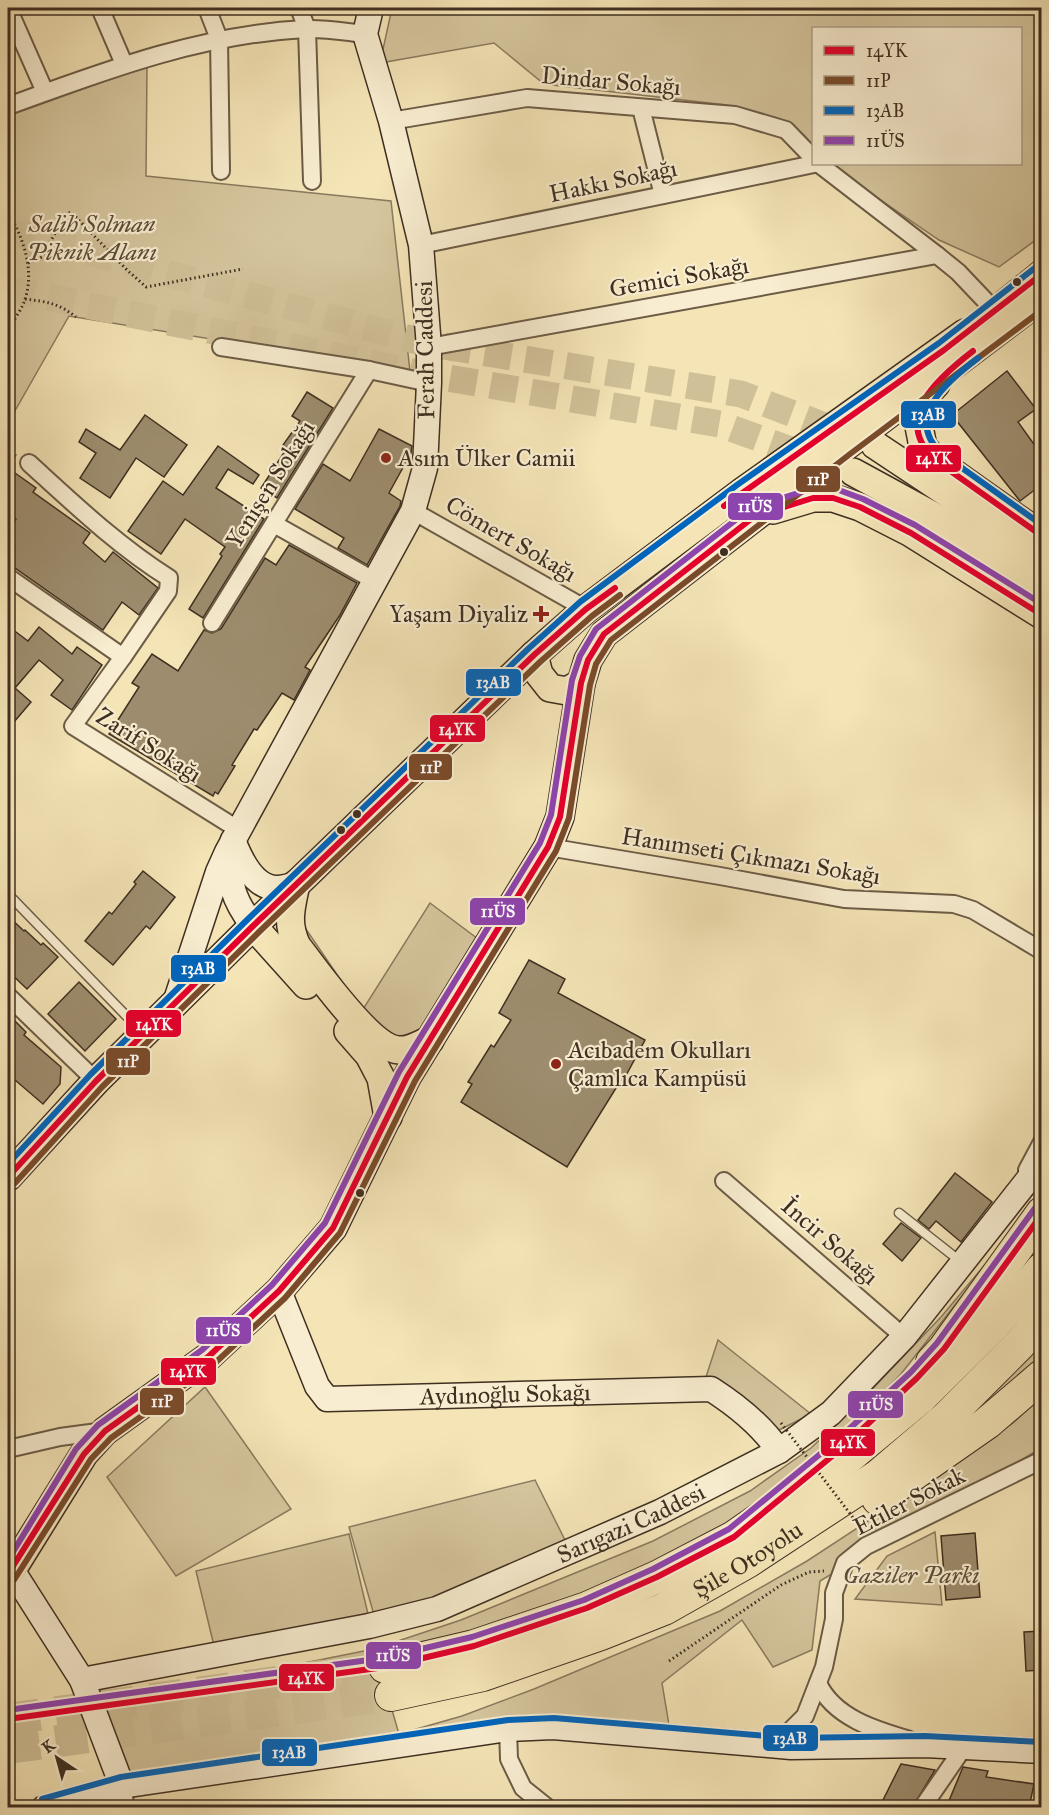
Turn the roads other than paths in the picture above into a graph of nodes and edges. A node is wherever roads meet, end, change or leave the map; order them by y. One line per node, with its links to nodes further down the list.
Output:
1 (8, 8): 10 (street)
2 (100, 8): 9 (street)
3 (207, 8): 8 (street)
4 (299, 8): 6 (street)
5 (370, 8): 7 (main road, Ferah Caddesi)
6 (307, 29): 7 (street); 8 (street); 18 (street)
7 (365, 34): 13 (main road, Ferah Caddesi)
8 (219, 39): 9 (street); 17 (street)
9 (123, 64): 10 (street)
10 (45, 93): 11 (street)
11 (8, 106)
12 (641, 108): 13 (street, Dindar Sokağı); 14 (street, Dindar Sokağı); 19 (street)
13 (391, 120): 20 (main road, Ferah Caddesi)
14 (812, 158)
15 (812, 165): 19 (street, Hakkı Sokağı)
16 (818, 165): 21 (street)
17 (221, 171)
18 (312, 181)
19 (663, 195): 20 (street, Hakkı Sokağı)
20 (421, 245): 26 (main road, Ferah Caddesi)
21 (937, 255): 24 (street); 26 (street, Gemici Sokağı)
22 (1041, 274): 24 (main road)
23 (1036, 308): 27 (main road)
24 (995, 311): 41 (main road)
25 (221, 347): 28 (street)
26 (429, 347): 29 (main road, Ferah Caddesi)
27 (953, 366): 34 (main road); 36 (main road)
28 (369, 370): 29 (street); 35 (street, Yenişen Sokağı)
29 (429, 382): 33 (main road, Ferah Caddesi)
30 (874, 445): 37 (main road)
31 (29, 463): 45 (street)
32 (853, 472): 40 (main road)
33 (413, 511): 39 (main road, Ferah Caddesi); 41 (street, Cömert Sokağı)
34 (755, 516): 42 (main road); 46 (main road)
35 (274, 524): 39 (street); 43 (street, Yenişen Sokağı)
36 (1041, 536)
37 (1041, 556)
38 (8, 577): 45 (street)
39 (375, 581): 47 (main road, Ferah Caddesi)
40 (1041, 586)
41 (586, 609): 44 (main road)
42 (1041, 615)
43 (212, 623)
44 (534, 655): 46 (main road); 49 (main road)
45 (123, 657): 47 (street, Zarif Sokağı)
46 (581, 683): 48 (main road)
47 (236, 835): 49 (main road); 51 (main road); 54 (main road, Ferah Caddesi)
48 (548, 848): 52 (street, Hanımseti Çıkmazı Sokağı); 56 (main road)
49 (296, 884): 51 (main road); 56 (main road)
50 (8, 894): 55 (lane)
51 (253, 926): 54 (main road); 58 (main road)
52 (1041, 951)
53 (8, 996): 57 (street)
54 (175, 1002): 55 (main road)
55 (145, 1034): 57 (main road)
56 (430, 1040): 58 (main road)
57 (96, 1081): 61 (main road)
58 (388, 1117): 68 (main road)
59 (1041, 1142): 63 (street, Sarıgazi Caddesi)
60 (1041, 1162): 63 (main road)
61 (8, 1176)
62 (724, 1181): 70 (street, İncir Sokağı)
63 (1016, 1193): 66 (main road, Sarıgazi Caddesi)
64 (898, 1213): 66 (lane)
65 (1041, 1213): 76 (highway)
66 (963, 1263): 70 (main road, Sarıgazi Caddesi)
67 (1041, 1269): 76 (highway, Şile Otoyolu)
68 (279, 1291): 72 (main road); 74 (main road, Aydınoğlu Sokağı)
69 (1041, 1317): 78 (highway, Şile Otoyolu)
70 (904, 1337): 74 (main road, Sarıgazi Caddesi)
71 (1037, 1379): 78 (highway)
72 (105, 1431): 73 (street); 77 (main road)
73 (8, 1449)
74 (779, 1451): 79 (main road, Sarıgazi Caddesi)
75 (1041, 1460): 80 (street, Etiler Sokak)
76 (734, 1537): 78 (highway, Şile Otoyolu)
77 (10, 1572): 79 (main road)
78 (601, 1634)
79 (82, 1680): 86 (main road)
80 (818, 1683): 82 (street); 83 (street, Etiler Sokak)
81 (508, 1729): 83 (main road); 86 (main road); 88 (street)
82 (925, 1744): 83 (main road); 84 (main road)
83 (768, 1745)
84 (964, 1747): 85 (main road); 89 (street)
85 (1041, 1751)
86 (124, 1797): 87 (main road)
87 (44, 1808)
88 (548, 1808)
89 (922, 1808)

